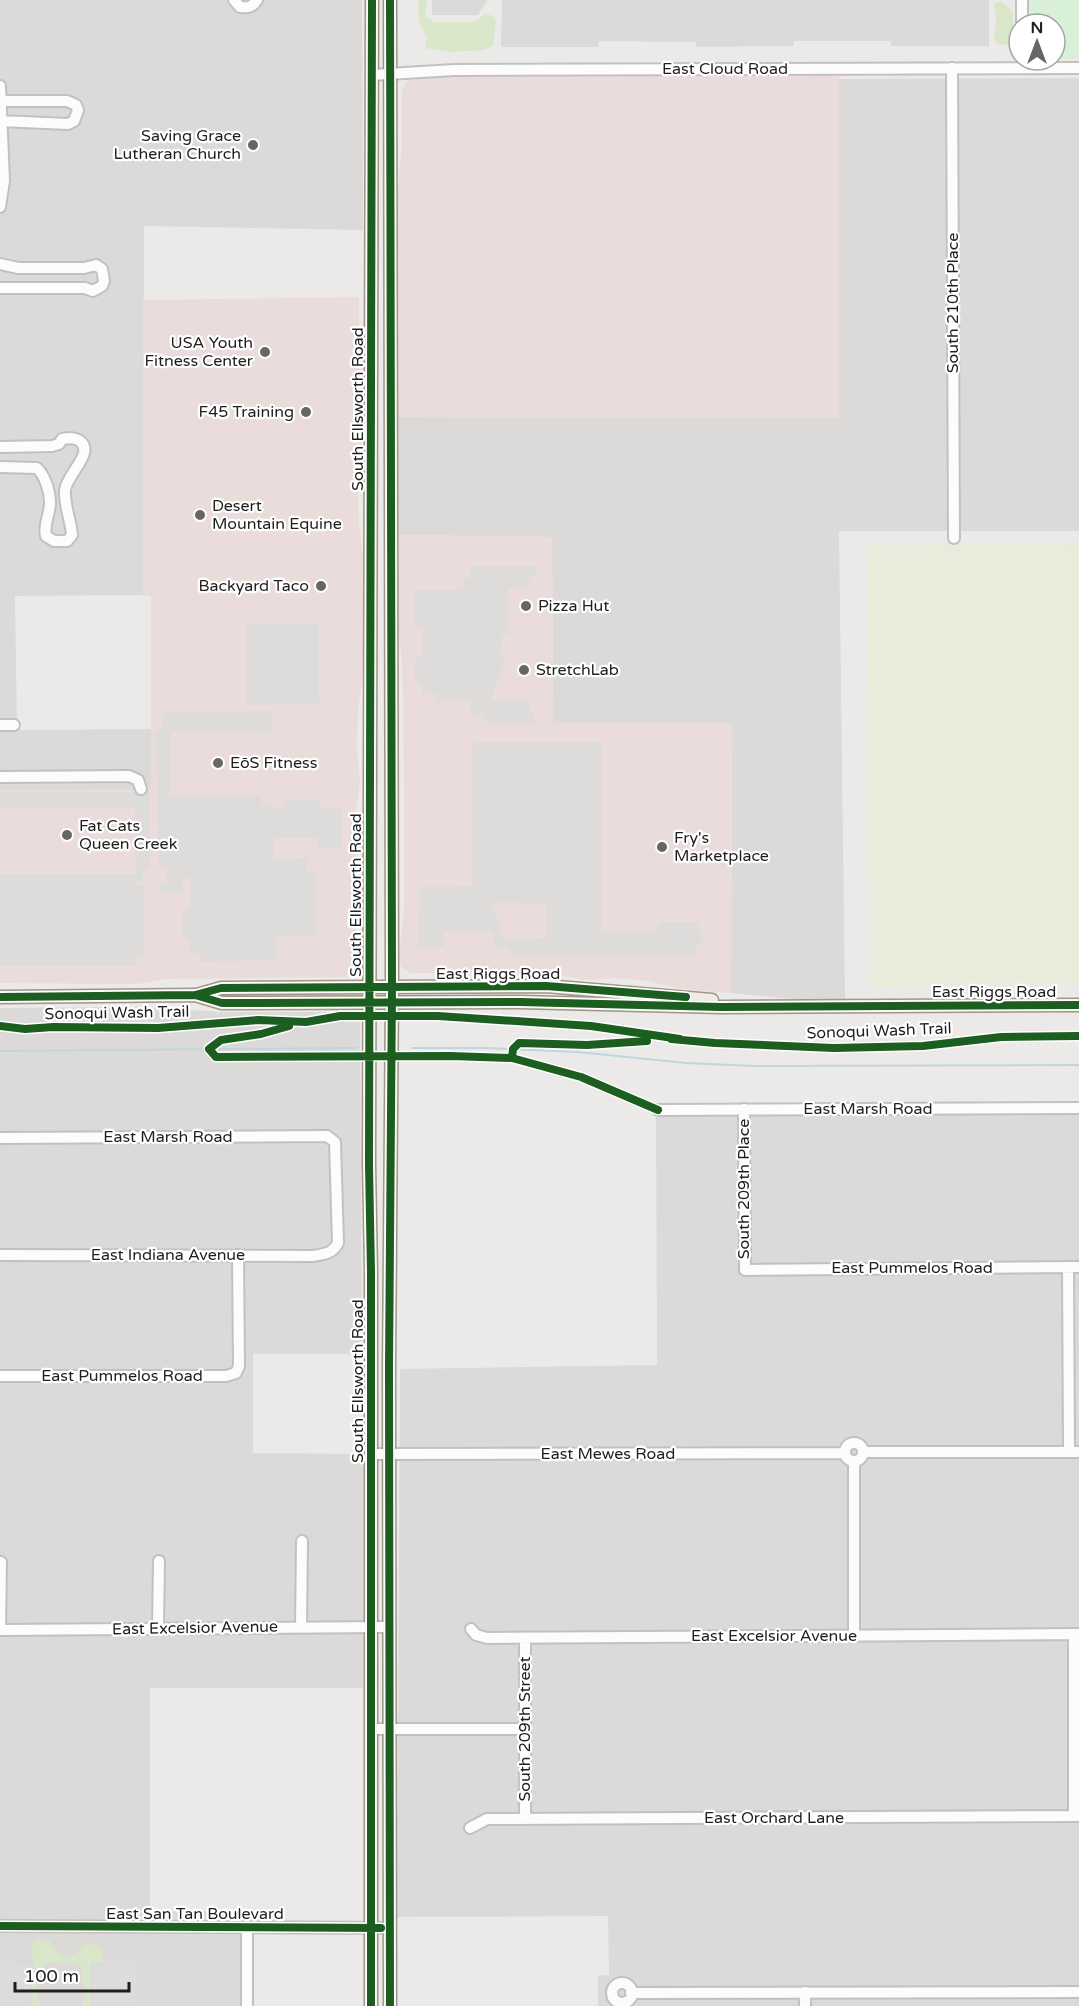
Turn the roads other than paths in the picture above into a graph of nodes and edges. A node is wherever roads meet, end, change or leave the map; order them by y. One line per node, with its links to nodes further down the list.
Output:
1 (234, 0): 2 (street)
2 (257, 0)
3 (372, 0): 8 (main road, South Ellsworth Road)
4 (390, 0): 7 (main road, South Ellsworth Road)
5 (1007, 65): 6 (street, East Cloud Road)
6 (952, 68): 7 (street, East Cloud Road); 19 (street, South 210th Place)
7 (390, 73): 8 (street, East Cloud Road); 15 (main road, South Ellsworth Road)
8 (372, 75): 16 (main road, South Ellsworth Road)
9 (0, 86): 10 (street)
10 (1, 101): 11 (street); 11 (street)
11 (1, 121): 12 (street)
12 (0, 207)
13 (0, 264): 14 (street)
14 (0, 288)
15 (390, 341): 16 (main road); 21 (main road, South Ellsworth Road)
16 (371, 343): 20 (main road, South Ellsworth Road)
17 (0, 447): 18 (street)
18 (0, 467)
19 (954, 537)
20 (371, 540): 21 (main road); 26 (main road, South Ellsworth Road)
21 (390, 540): 27 (main road, South Ellsworth Road)
22 (0, 725): 23 (street)
23 (14, 725)
24 (0, 777): 25 (street)
25 (141, 789)
26 (369, 988): 27 (main road, East Riggs Road); 28 (main road, East Riggs Road); 31 (main road, South Ellsworth Road)
27 (392, 988): 30 (main road, South Ellsworth Road); 33 (main road, East Riggs Road)
28 (195, 995): 29 (main road, East Riggs Road); 31 (main road, East Riggs Road)
29 (0, 997)
30 (392, 1002): 31 (main road, East Riggs Road); 33 (main road, East Riggs Road); 48 (main road, South Ellsworth Road)
31 (369, 1004): 47 (main road, South Ellsworth Road)
32 (1079, 1005): 33 (main road, East Riggs Road)
33 (800, 1006)
34 (1079, 1108): 35 (street, East Marsh Road)
35 (744, 1109): 36 (street, East Marsh Road); 42 (street, South 209th Place)
36 (658, 1110)
37 (0, 1138): 38 (street, East Marsh Road)
38 (334, 1250): 40 (street, East Indiana Avenue)
39 (0, 1255): 40 (street, East Indiana Avenue)
40 (238, 1256): 43 (street, East Pummelos Road)
41 (1073, 1267): 42 (street, East Pummelos Road); 45 (street)
42 (745, 1270)
43 (0, 1376)
44 (863, 1452): 45 (street, East Mewes Road); 46 (street, East Mewes Road); 49 (street)
45 (1074, 1452)
46 (845, 1453): 48 (street, East Mewes Road); 49 (street)
47 (371, 1454): 48 (street, East Mewes Road); 54 (main road, South Ellsworth Road)
48 (390, 1454): 55 (main road, South Ellsworth Road)
49 (854, 1461): 60 (street)
50 (302, 1541): 53 (street)
51 (159, 1561): 56 (street)
52 (1, 1562): 58 (street)
53 (301, 1627): 54 (street, East Excelsior Avenue); 56 (street, East Excelsior Avenue)
54 (371, 1627): 55 (street, East Excelsior Avenue); 62 (main road, South Ellsworth Road)
55 (390, 1627): 63 (main road, South Ellsworth Road)
56 (158, 1628): 58 (street, East Excelsior Avenue)
57 (471, 1629): 61 (street, East Excelsior Avenue)
58 (0, 1630)
59 (1076, 1634): 60 (street, East Excelsior Avenue); 65 (street)
60 (854, 1635): 61 (street, East Excelsior Avenue)
61 (525, 1638): 64 (street, South 209th Street)
62 (371, 1729): 63 (street); 70 (main road, South Ellsworth Road)
63 (390, 1729): 64 (street); 71 (main road, South Ellsworth Road)
64 (525, 1729): 66 (street, South 209th Street)
65 (1077, 1816): 66 (street, East Orchard Lane)
66 (525, 1819): 67 (street, East Orchard Lane)
67 (470, 1828)
68 (0, 1926): 69 (street, East San Tan Boulevard)
69 (247, 1928): 70 (street, East San Tan Boulevard); 75 (street)
70 (371, 1928): 71 (street, East San Tan Boulevard); 76 (main road, South Ellsworth Road)
71 (390, 1928): 77 (main road, South Ellsworth Road)
72 (805, 1992): 73 (street); 74 (street); 78 (street)
73 (1079, 1992)
74 (631, 1993)
75 (247, 2006)
76 (371, 2006)
77 (390, 2006)
78 (805, 2006)

